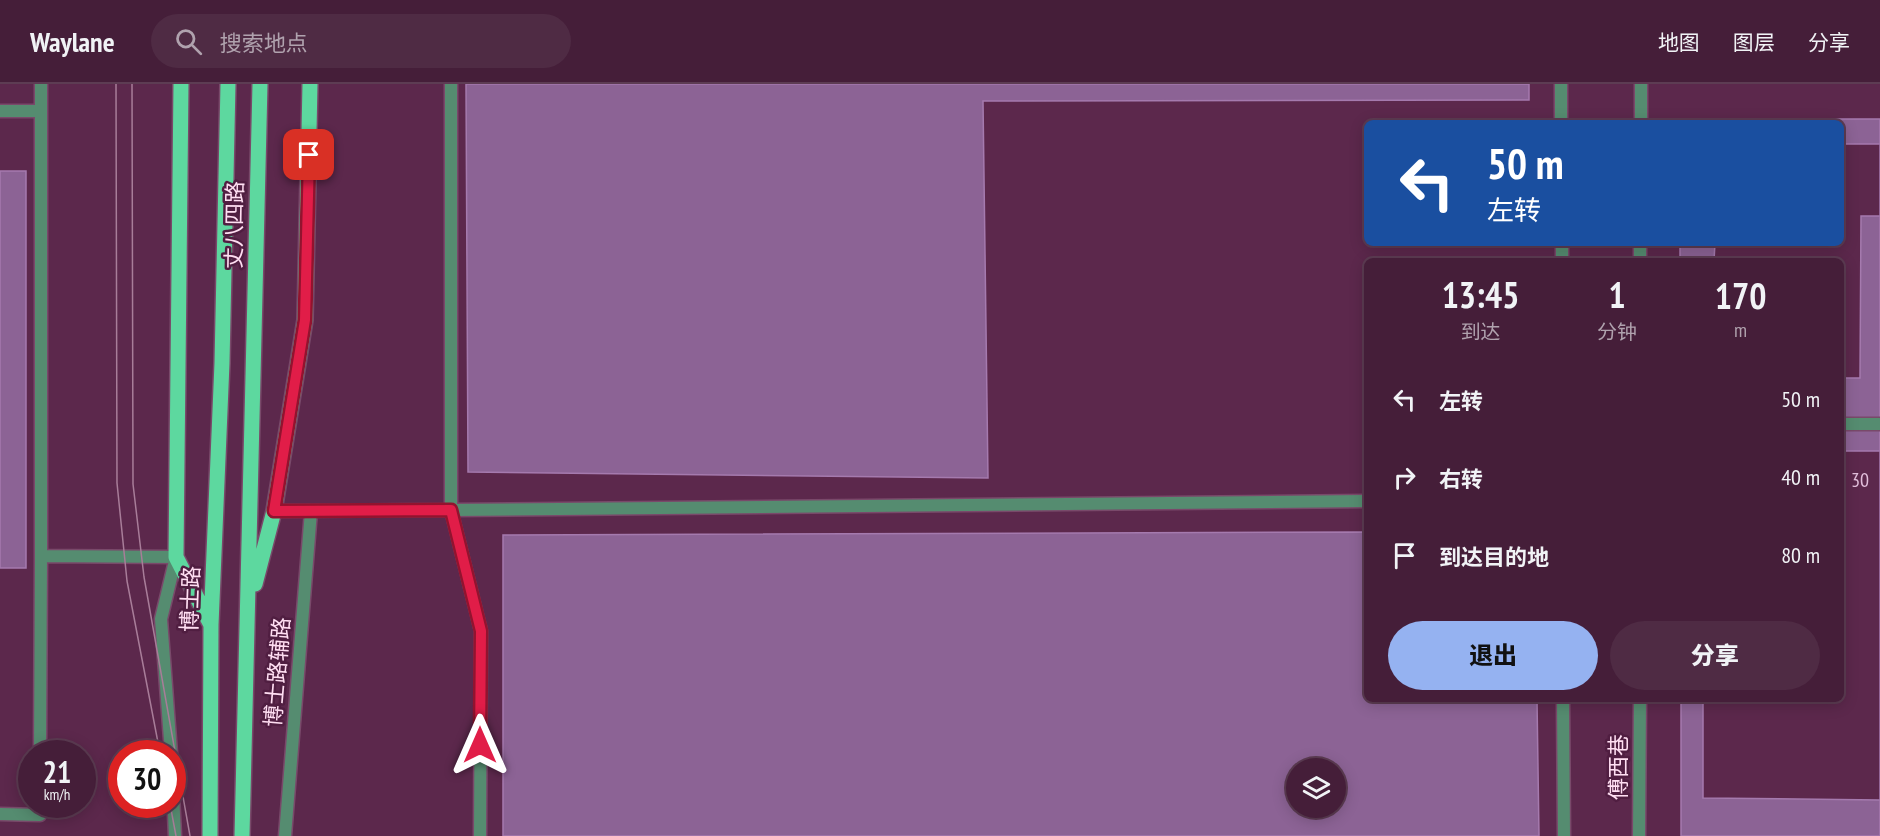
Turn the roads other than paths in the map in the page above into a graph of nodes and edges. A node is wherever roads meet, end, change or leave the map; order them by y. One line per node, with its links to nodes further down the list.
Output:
1 (41, 84): 10 (street)
2 (181, 84): 21 (main road)
3 (228, 84): 13 (main road, 丈八四路)
4 (260, 84): 22 (main road, 丈八四路)
5 (310, 84): 18 (main road)
6 (451, 84): 17 (street)
7 (1561, 84): 11 (street)
8 (1641, 84): 12 (street)
9 (0, 111): 10 (street)
10 (41, 111): 20 (street)
11 (1562, 120)
12 (1641, 120)
13 (222, 363): 23 (main road, 博士路)
14 (1844, 424): 15 (street)
15 (1880, 424)
16 (1364, 501): 17 (street)
17 (451, 510): 19 (street); 35 (street)
18 (274, 511): 19 (street); 22 (main road)
19 (311, 511): 34 (street, 博士路辅路)
20 (41, 556): 21 (street); 26 (street)
21 (176, 557): 23 (main road); 27 (street)
22 (248, 613): 33 (main road)
23 (211, 625): 32 (main road, 博士路)
24 (1563, 702): 36 (street)
25 (1640, 702): 37 (street, 傅西巷)
26 (40, 740)
27 (170, 740)
28 (0, 814): 29 (street)
29 (18, 814)
30 (174, 818): 31 (street)
31 (175, 836)
32 (210, 836)
33 (242, 836)
34 (285, 836)
35 (480, 836)
36 (1564, 836)
37 (1639, 836)

